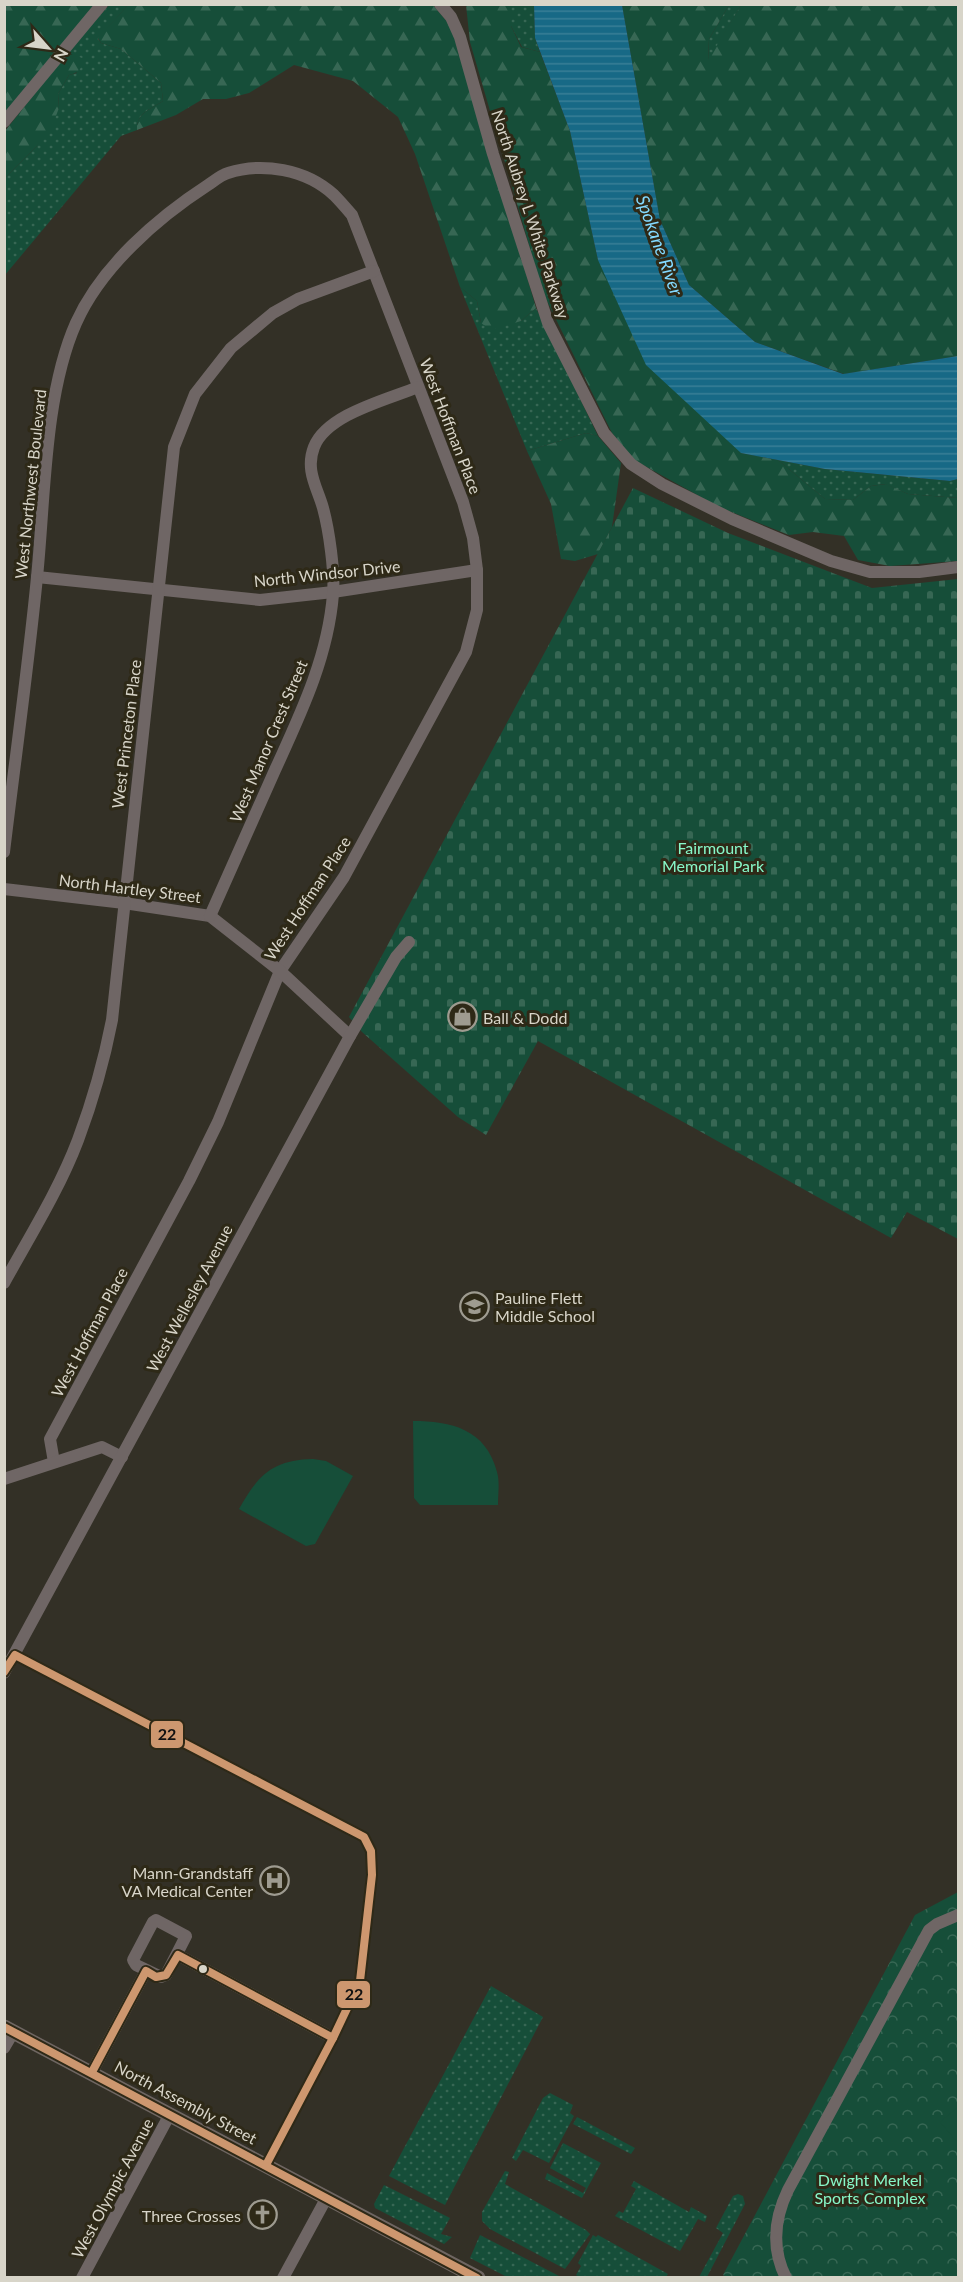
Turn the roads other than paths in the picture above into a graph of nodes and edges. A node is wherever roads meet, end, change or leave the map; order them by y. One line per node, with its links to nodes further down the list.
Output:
1 (102, 4): 3 (street)
2 (440, 4): 6 (street, North Aubrey L White Parkway)
3 (4, 122)
4 (374, 271): 5 (street, West Hoffman Place); 8 (street, West Northwest Boulevard); 9 (street, West Princeton Place)
5 (418, 387): 7 (street, West Hoffman Place); 10 (street, West Manor Crest Street)
6 (958, 567)
7 (477, 570): 10 (street, North Windsor Drive); 16 (street, West Hoffman Place)
8 (37, 577): 9 (street, North Windsor Drive); 11 (street, West Northwest Boulevard)
9 (159, 590): 10 (street, North Windsor Drive); 13 (street, West Princeton Place)
10 (333, 592): 14 (street, West Manor Crest Street)
11 (4, 852)
12 (4, 889): 13 (street, North Hartley Street)
13 (124, 903): 14 (street, North Hartley Street); 18 (street, West Princeton Place)
14 (210, 916): 16 (street, North Hartley Street)
15 (409, 942): 17 (street, West Wellesley Avenue)
16 (280, 970): 17 (street, North Hartley Street); 20 (street, West Hoffman Place)
17 (350, 1036): 19 (street, West Wellesley Avenue)
18 (4, 1283)
19 (122, 1457): 20 (street); 22 (street, West Wellesley Avenue)
20 (54, 1462): 21 (street)
21 (4, 1479)
22 (10, 1652): 23 (street, West Wellesley Avenue)
23 (4, 1674)
24 (958, 1915): 36 (street)
25 (178, 1955): 26 (street); 26 (street); 28 (street)
26 (146, 1971): 30 (street)
27 (9, 2029): 29 (street); 30 (main road, North Assembly Street)
28 (333, 2038)
29 (4, 2048)
30 (92, 2072): 31 (main road, North Assembly Street)
31 (170, 2114): 32 (main road, North Assembly Street); 33 (street, West Olympic Avenue)
32 (327, 2197): 34 (street); 35 (main road, North Assembly Street)
33 (82, 2277)
34 (283, 2277)
35 (478, 2277)
36 (786, 2277)

